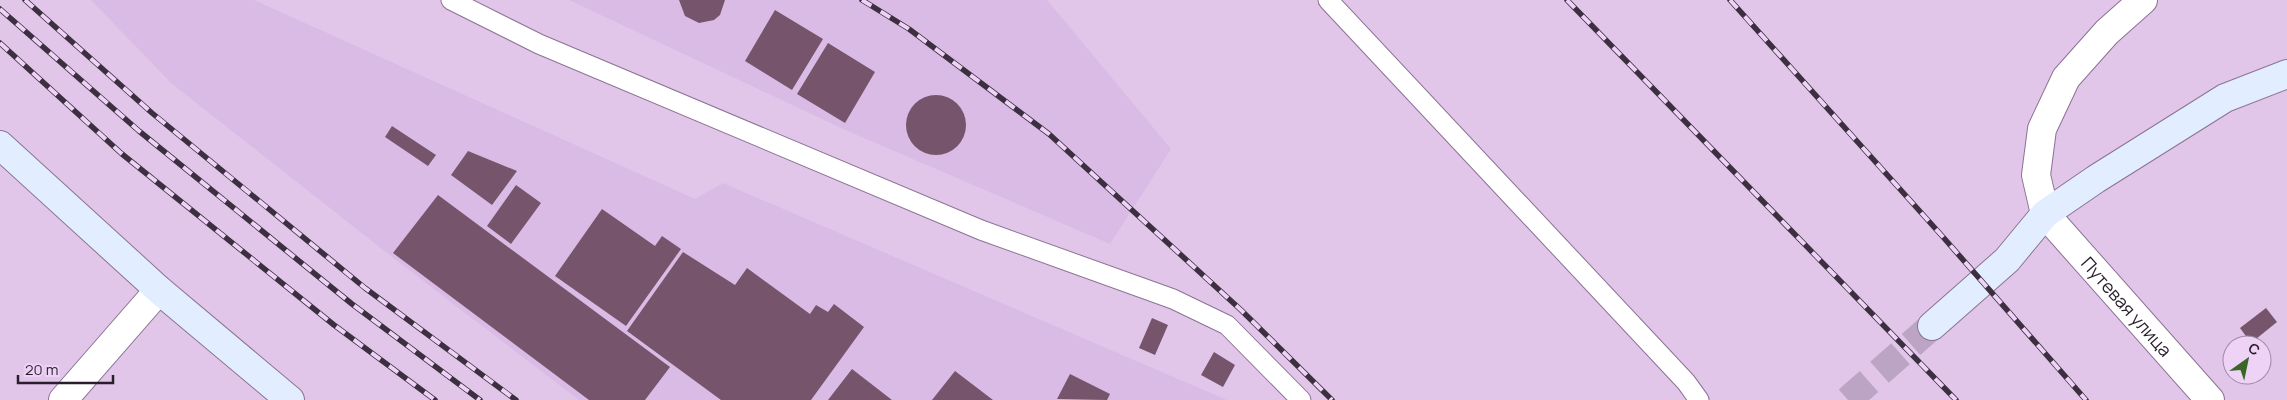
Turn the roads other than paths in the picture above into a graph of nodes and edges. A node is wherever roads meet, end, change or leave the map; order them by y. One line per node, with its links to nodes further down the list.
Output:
1 (451, 0): 11 (lane)
2 (1328, 0): 12 (lane)
3 (2143, 0): 6 (street)
4 (2287, 74): 6 (street)
5 (0, 145): 7 (street)
6 (2045, 214): 8 (street); 13 (street, Путевая улица)
7 (159, 290): 9 (street); 10 (street)
8 (1932, 326)
9 (63, 400)
10 (290, 400)
11 (1301, 400)
12 (1699, 400)
13 (2210, 400)

